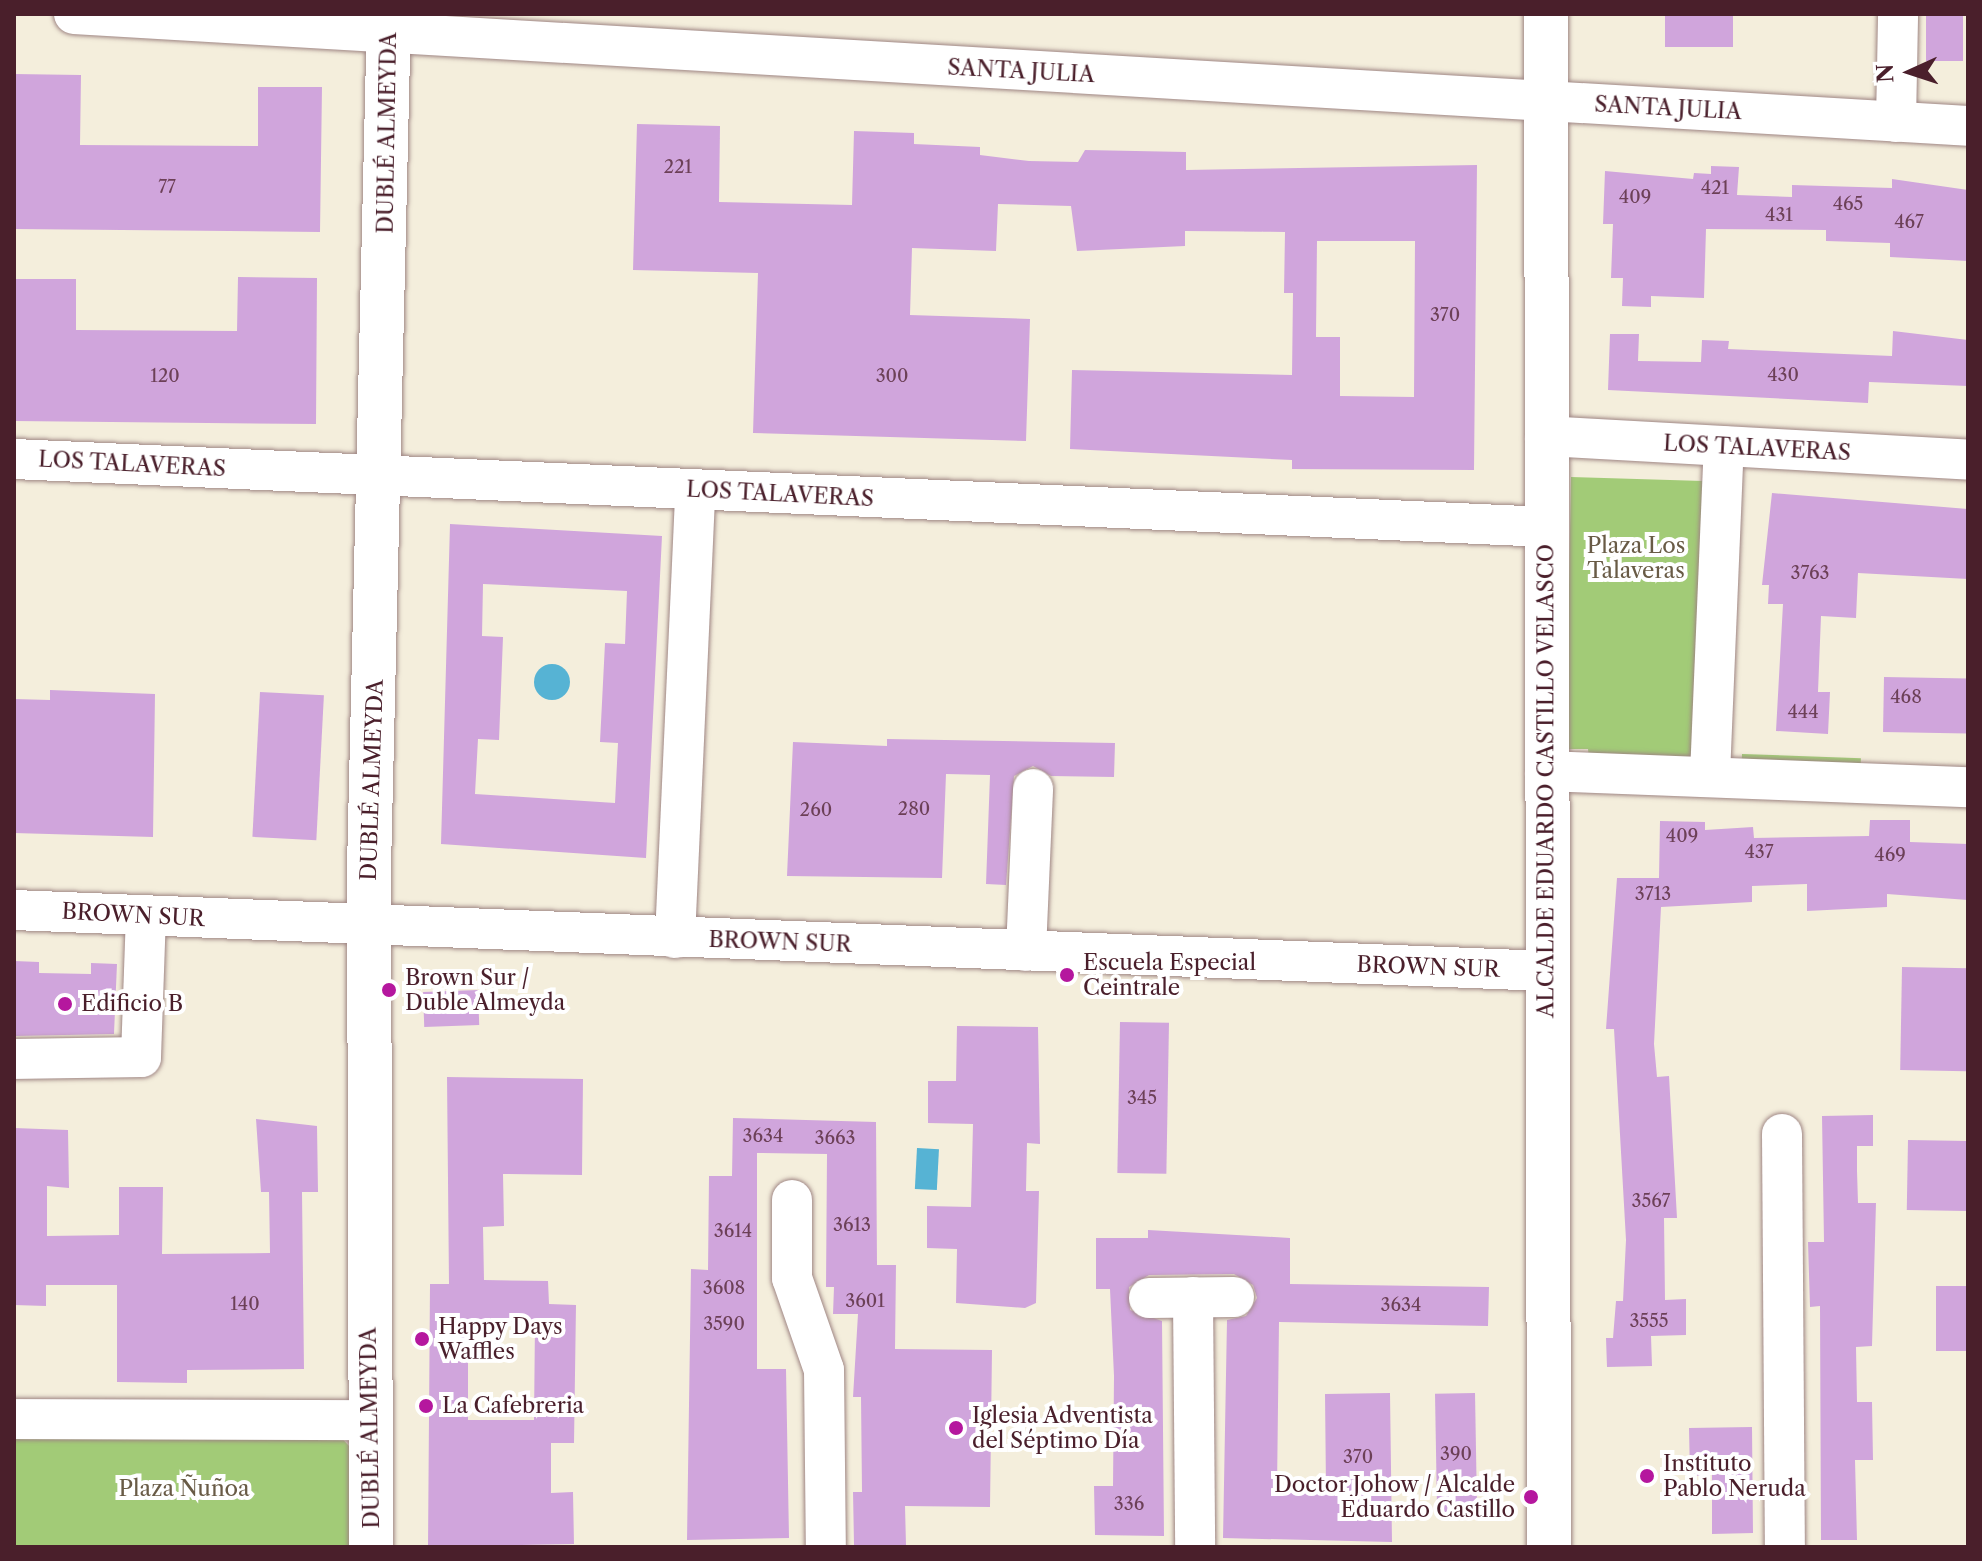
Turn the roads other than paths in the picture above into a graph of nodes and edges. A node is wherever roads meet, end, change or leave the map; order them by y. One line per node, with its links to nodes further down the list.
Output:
1 (74, 14): 4 (street, SANTA JULIA)
2 (1546, 14): 5 (main road, ALCALDE EDUARDO CASTILLO VELASCO)
3 (1898, 14): 6 (street)
4 (389, 24): 5 (street, SANTA JULIA); 12 (main road, DUBLÉ ALMEYDA)
5 (1546, 101): 6 (street, SANTA JULIA); 8 (main road, ALCALDE EDUARDO CASTILLO VELASCO)
6 (1896, 122): 7 (street, SANTA JULIA)
7 (1968, 126)
8 (1545, 436): 9 (street, LOS TALAVERAS); 14 (main road, ALCALDE EDUARDO CASTILLO VELASCO)
9 (1724, 446): 11 (street, LOS TALAVERAS); 16 (street)
10 (14, 459): 12 (street, LOS TALAVERAS)
11 (1968, 460)
12 (381, 475): 13 (street, LOS TALAVERAS); 21 (main road, DUBLÉ ALMEYDA)
13 (695, 490): 14 (street, LOS TALAVERAS); 22 (street)
14 (1545, 527): 15 (main road, ALCALDE EDUARDO CASTILLO VELASCO)
15 (1545, 771): 16 (street); 24 (main road, ALCALDE EDUARDO CASTILLO VELASCO)
16 (1710, 775): 17 (street)
17 (1968, 787)
18 (1033, 789): 23 (street)
19 (14, 910): 20 (street, BROWN SUR)
20 (146, 916): 21 (street, BROWN SUR); 25 (street)
21 (369, 927): 22 (street, BROWN SUR); 32 (main road, DUBLÉ ALMEYDA)
22 (675, 938): 23 (street, BROWN SUR)
23 (1026, 951): 24 (street, BROWN SUR)
24 (1546, 971): 36 (main road, ALCALDE EDUARDO CASTILLO VELASCO)
25 (14, 1059)
26 (1782, 1134): 37 (street)
27 (792, 1200): 34 (street)
28 (1193, 1297): 29 (street); 30 (street); 35 (street)
29 (1234, 1297)
30 (1149, 1298)
31 (14, 1419): 32 (street)
32 (369, 1420): 33 (main road, DUBLÉ ALMEYDA)
33 (371, 1547)
34 (826, 1547)
35 (1195, 1547)
36 (1549, 1547)
37 (1785, 1547)

